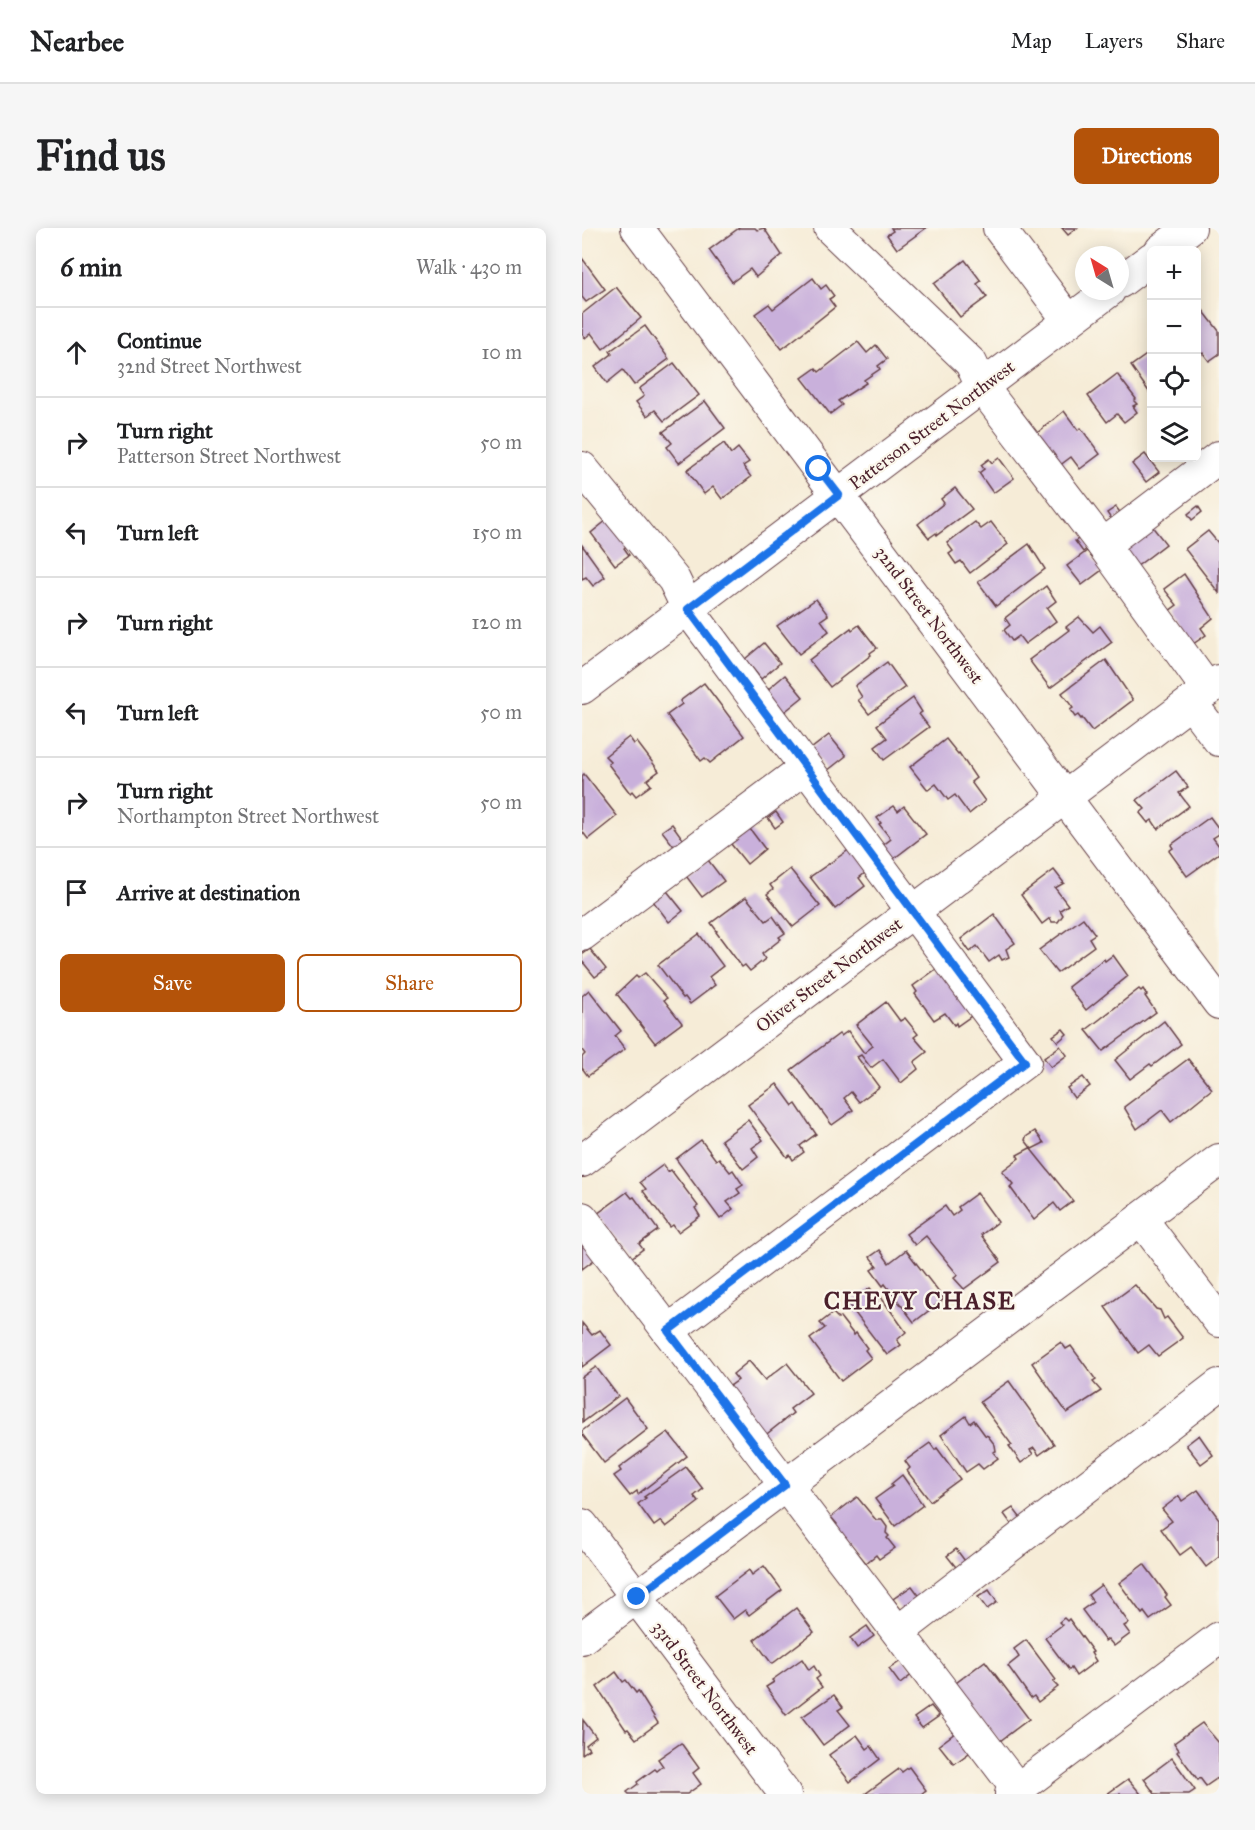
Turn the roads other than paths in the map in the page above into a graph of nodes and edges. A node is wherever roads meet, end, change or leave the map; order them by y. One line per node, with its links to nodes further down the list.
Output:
1 (638, 228): 13 (street, 32nd Street Northwest)
2 (830, 228): 10 (street)
3 (999, 228): 9 (street)
4 (1190, 228): 5 (street)
5 (1166, 246)
6 (1147, 262): 7 (street)
7 (1129, 275)
8 (1096, 300): 9 (street, Patterson Street Northwest)
9 (1069, 321): 10 (street, Patterson Street Northwest)
10 (982, 387): 13 (street, Patterson Street Northwest); 14 (street)
11 (1219, 457): 14 (street)
12 (582, 468): 15 (street)
13 (839, 495): 15 (street, Patterson Street Northwest); 20 (street, 32nd Street Northwest)
14 (1103, 545): 17 (street)
15 (688, 609): 16 (street, Patterson Street Northwest); 19 (street)
16 (582, 688)
17 (1206, 691): 18 (street); 20 (street, Oliver Street Northwest)
18 (1219, 740)
19 (805, 768): 21 (street); 22 (street)
20 (1065, 797): 21 (street, Oliver Street Northwest); 23 (street, 32nd Street Northwest)
21 (914, 910): 25 (street, Oliver Street Northwest); 29 (street)
22 (582, 935)
23 (1219, 1003)
24 (1219, 1160): 27 (street)
25 (582, 1161)
26 (582, 1218): 29 (street)
27 (1141, 1219): 28 (street); 31 (street)
28 (1219, 1321)
29 (668, 1331): 31 (street)
30 (1219, 1385): 34 (street)
31 (785, 1485): 33 (street); 34 (street)
32 (582, 1524): 33 (street, 33rd Street Northwest)
33 (637, 1597): 35 (street); 38 (street, 33rd Street Northwest)
34 (898, 1632): 37 (street)
35 (582, 1638)
36 (1219, 1638): 37 (street)
37 (1016, 1792)
38 (785, 1794)

